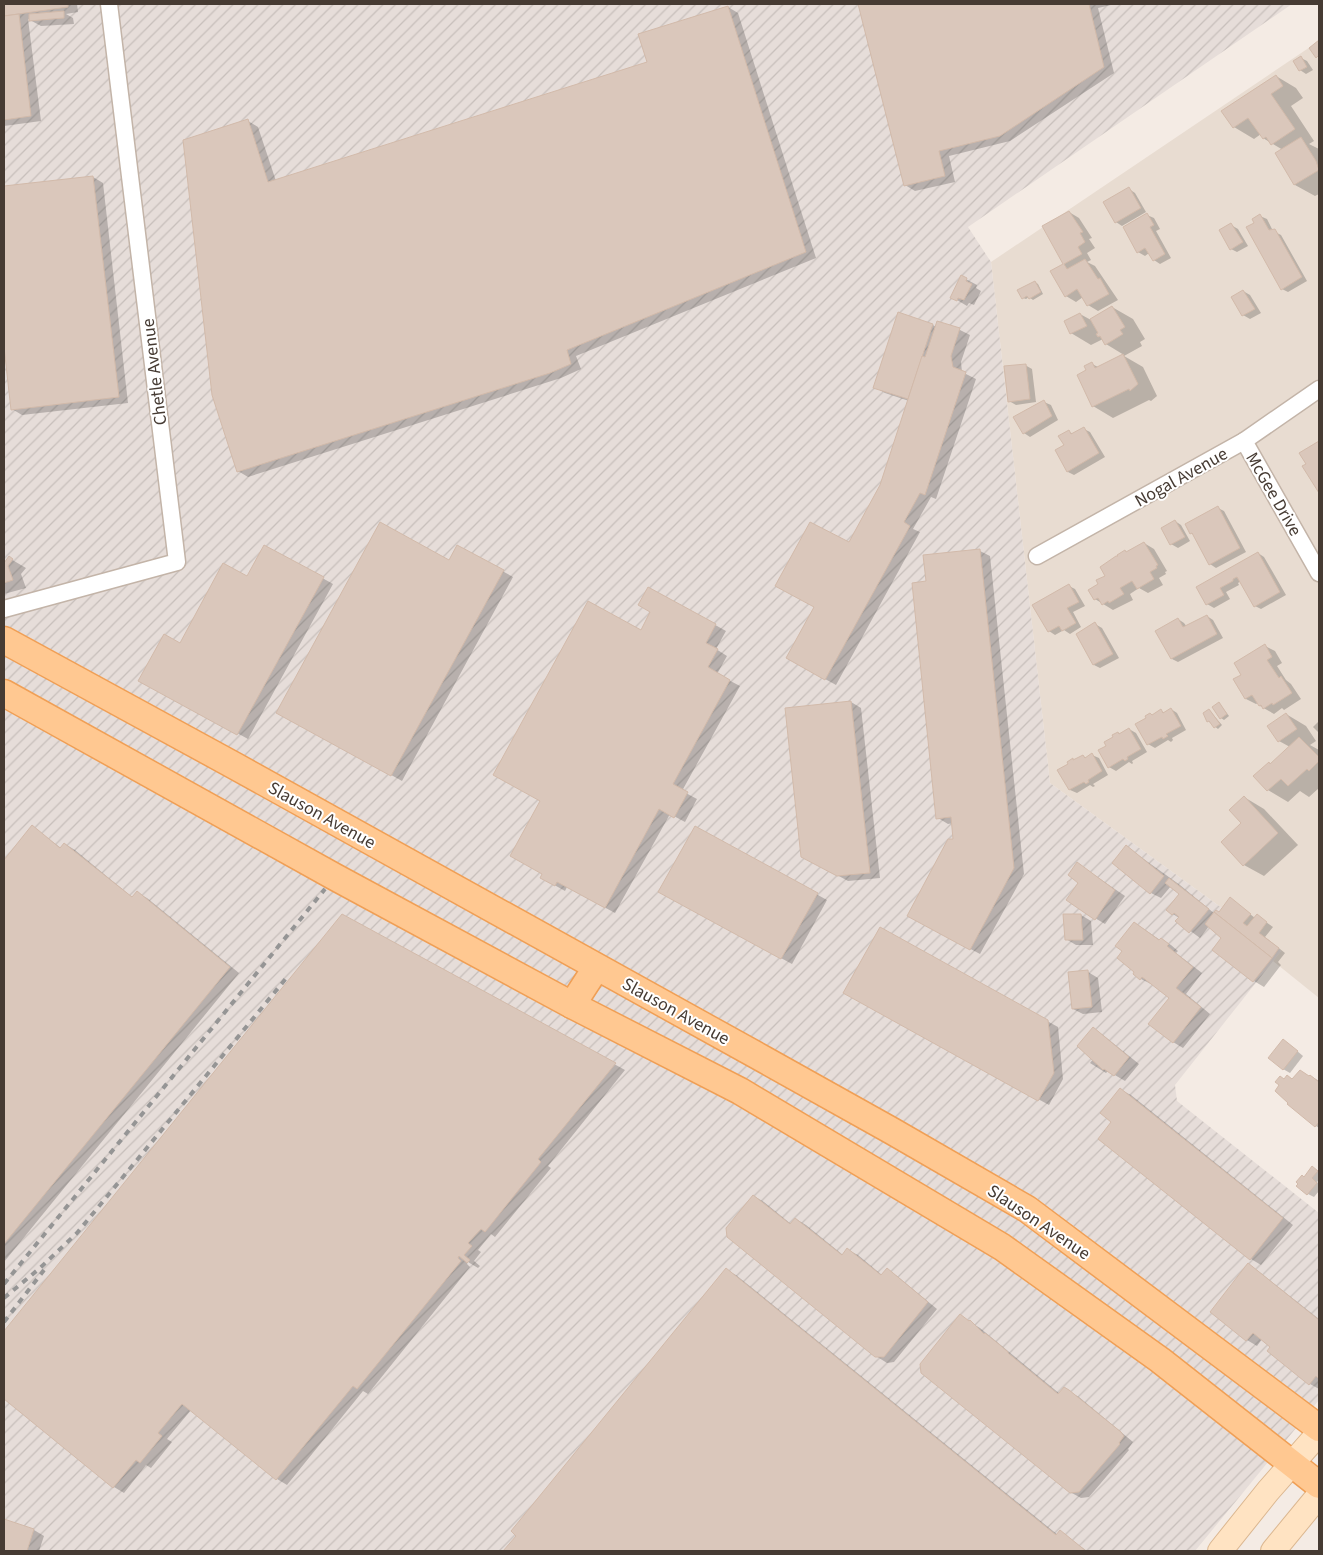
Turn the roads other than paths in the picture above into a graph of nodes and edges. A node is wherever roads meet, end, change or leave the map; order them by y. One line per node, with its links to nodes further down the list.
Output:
1 (109, 4): 6 (street, Chetle Avenue)
2 (1319, 389): 3 (street, Nogal Avenue)
3 (1244, 442): 4 (street, Nogal Avenue); 5 (street, McGee Drive)
4 (1037, 556)
5 (1319, 573)
6 (4, 609)
7 (4, 640): 9 (main road, Slauson Avenue)
8 (4, 693): 10 (main road)
9 (596, 968): 10 (main road); 11 (main road, Slauson Avenue)
10 (572, 1005): 12 (main road)
11 (765, 1060): 12 (main road); 13 (main road, Slauson Avenue)
12 (740, 1091): 15 (main road)
13 (1319, 1428)
14 (1319, 1433): 15 (main road)
15 (1293, 1464): 16 (main road); 18 (main road)
16 (1319, 1485)
17 (1319, 1494): 19 (main road)
18 (1220, 1551)
19 (1273, 1551)

